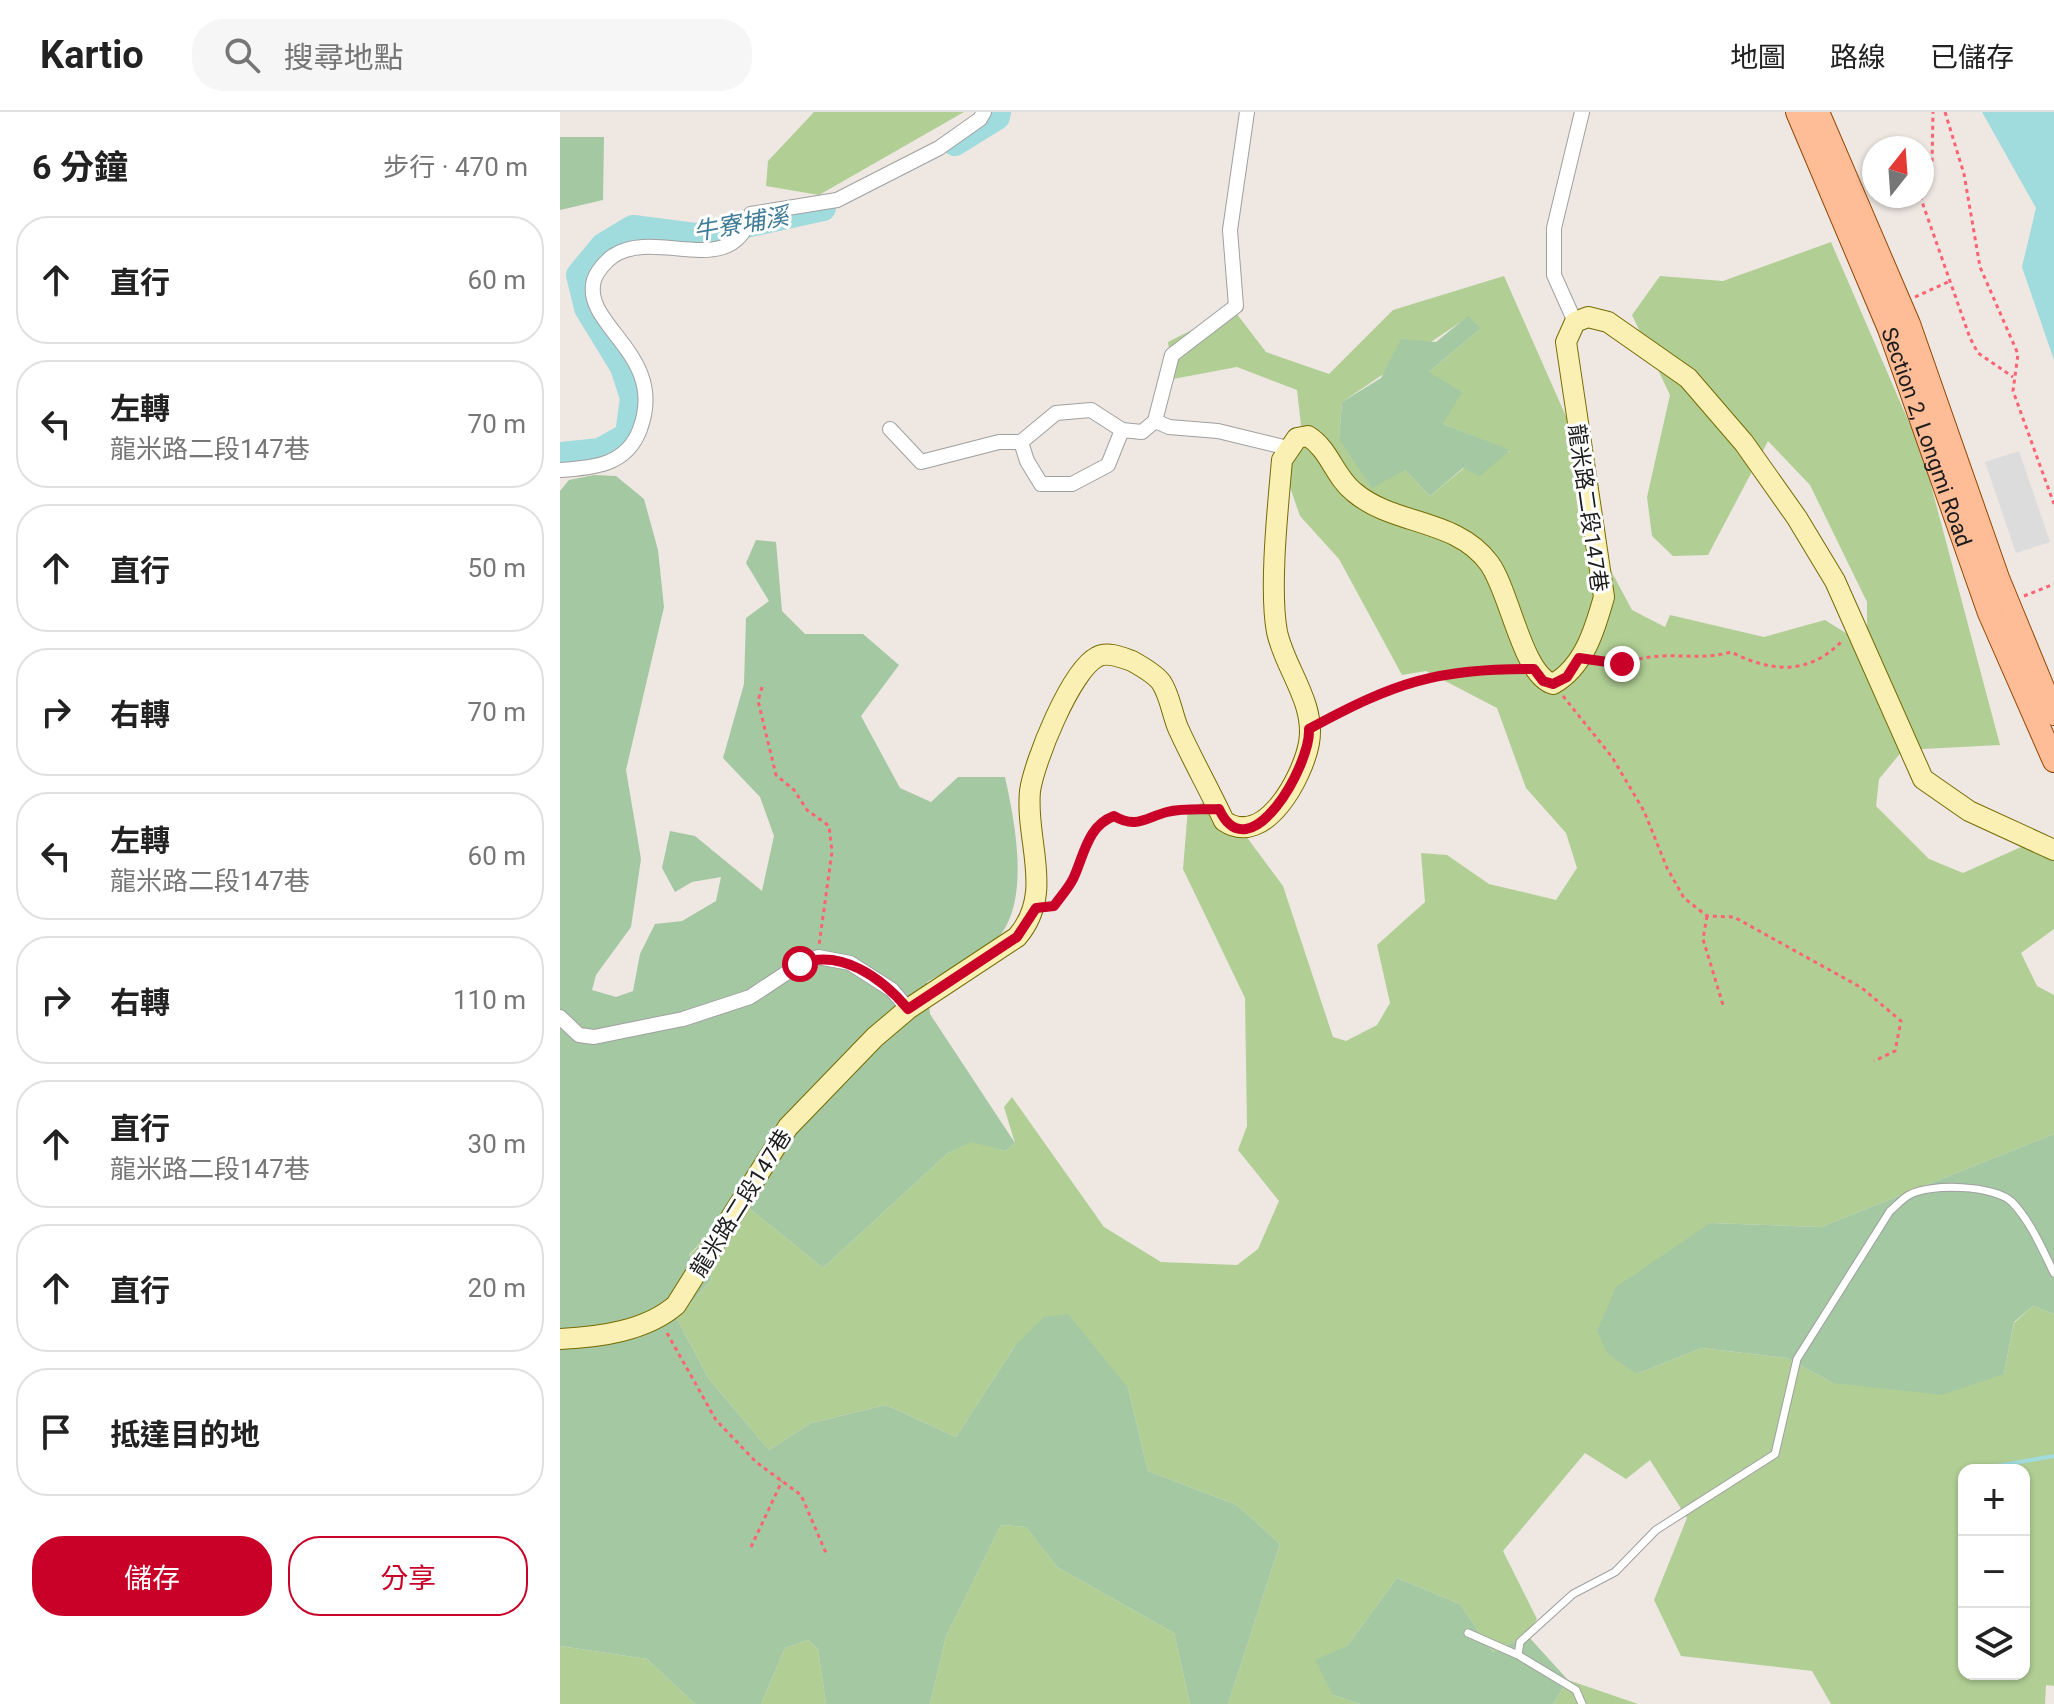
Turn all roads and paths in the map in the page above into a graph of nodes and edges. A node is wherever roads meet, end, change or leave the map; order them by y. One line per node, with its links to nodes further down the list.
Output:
1 (984, 112): 19 (street)
2 (1247, 112): 14 (street)
3 (1582, 112): 12 (street)
4 (1797, 112): 30 (main road, Section 2, Longmi Road)
5 (1818, 112): 11 (main road, Section 2, Longmi Road)
6 (1933, 112): 8 (path)
7 (1945, 112): 13 (path)
8 (1933, 136)
9 (1925, 208): 10 (path)
10 (1948, 282): 11 (path); 13 (path)
11 (1899, 303): 22 (main road, Section 2, Longmi Road)
12 (1575, 322): 23 (street); 24 (street, 龍米路二段147巷)
13 (2013, 377): 20 (path)
14 (1155, 421): 16 (street); 18 (street)
15 (890, 429): 17 (street)
16 (1122, 430): 17 (street); 17 (street)
17 (1021, 442)
18 (1288, 448): 25 (street); 29 (street)
19 (560, 470)
20 (2054, 504)
21 (2054, 584): 22 (path)
22 (2007, 603): 28 (main road, Section 2, Longmi Road)
23 (1856, 626): 24 (path); 32 (street)
24 (1579, 658): 26 (street, 龍米路二段147巷)
25 (1534, 669): 26 (street); 29 (path)
26 (1553, 684): 34 (path)
27 (762, 687): 35 (path)
28 (2054, 714)
29 (1309, 729): 31 (street)
30 (2054, 761)
31 (1219, 809): 33 (path); 33 (street)
32 (2054, 850)
33 (1036, 908): 37 (street, 龍米路二段147巷)
34 (1707, 916): 36 (path); 39 (path)
35 (818, 957): 37 (street); 38 (street)
36 (1723, 1005)
37 (908, 1009): 41 (street, 龍米路二段147巷)
38 (560, 1017)
39 (1874, 1061)
40 (2054, 1273): 47 (lane)
41 (659, 1319): 42 (street); 43 (path)
42 (560, 1339)
43 (782, 1481): 44 (path); 45 (path)
44 (751, 1547)
45 (826, 1553)
46 (1468, 1633): 47 (lane)
47 (1518, 1655): 48 (lane)
48 (1582, 1704)

